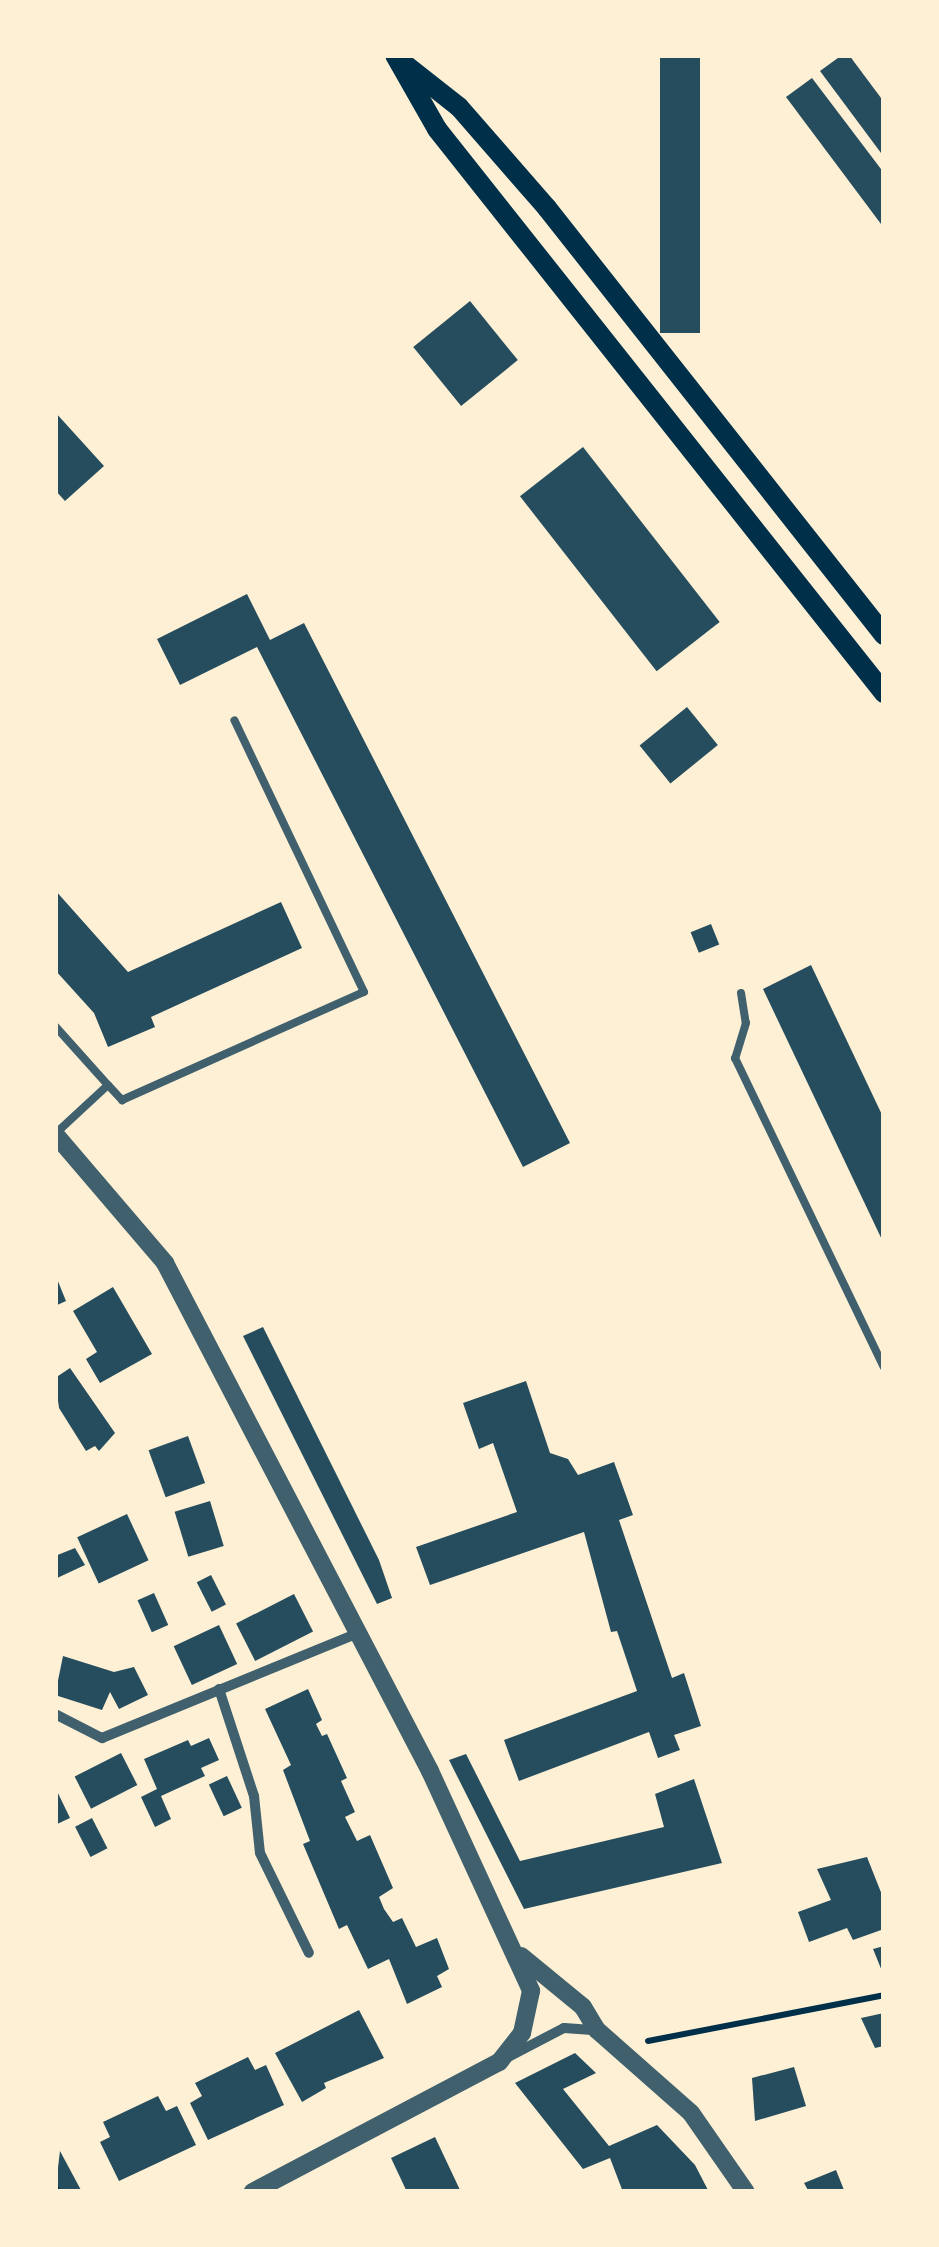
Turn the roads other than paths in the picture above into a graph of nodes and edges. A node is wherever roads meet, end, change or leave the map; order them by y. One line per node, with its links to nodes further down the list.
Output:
1 (396, 57): 2 (main road); 3 (main road)
2 (884, 635)
3 (884, 693)
4 (234, 720): 7 (lane)
5 (742, 992): 9 (lane)
6 (55, 1026): 7 (lane)
7 (108, 1085): 8 (lane)
8 (55, 1134): 10 (street)
9 (884, 1367)
10 (356, 1634): 11 (street); 14 (street)
11 (219, 1689): 12 (street); 13 (street)
12 (55, 1714)
13 (310, 1953)
14 (520, 1956): 15 (street); 16 (street)
15 (597, 2030): 16 (street); 18 (street)
16 (499, 2062): 17 (street)
17 (252, 2192)
18 (746, 2192)

